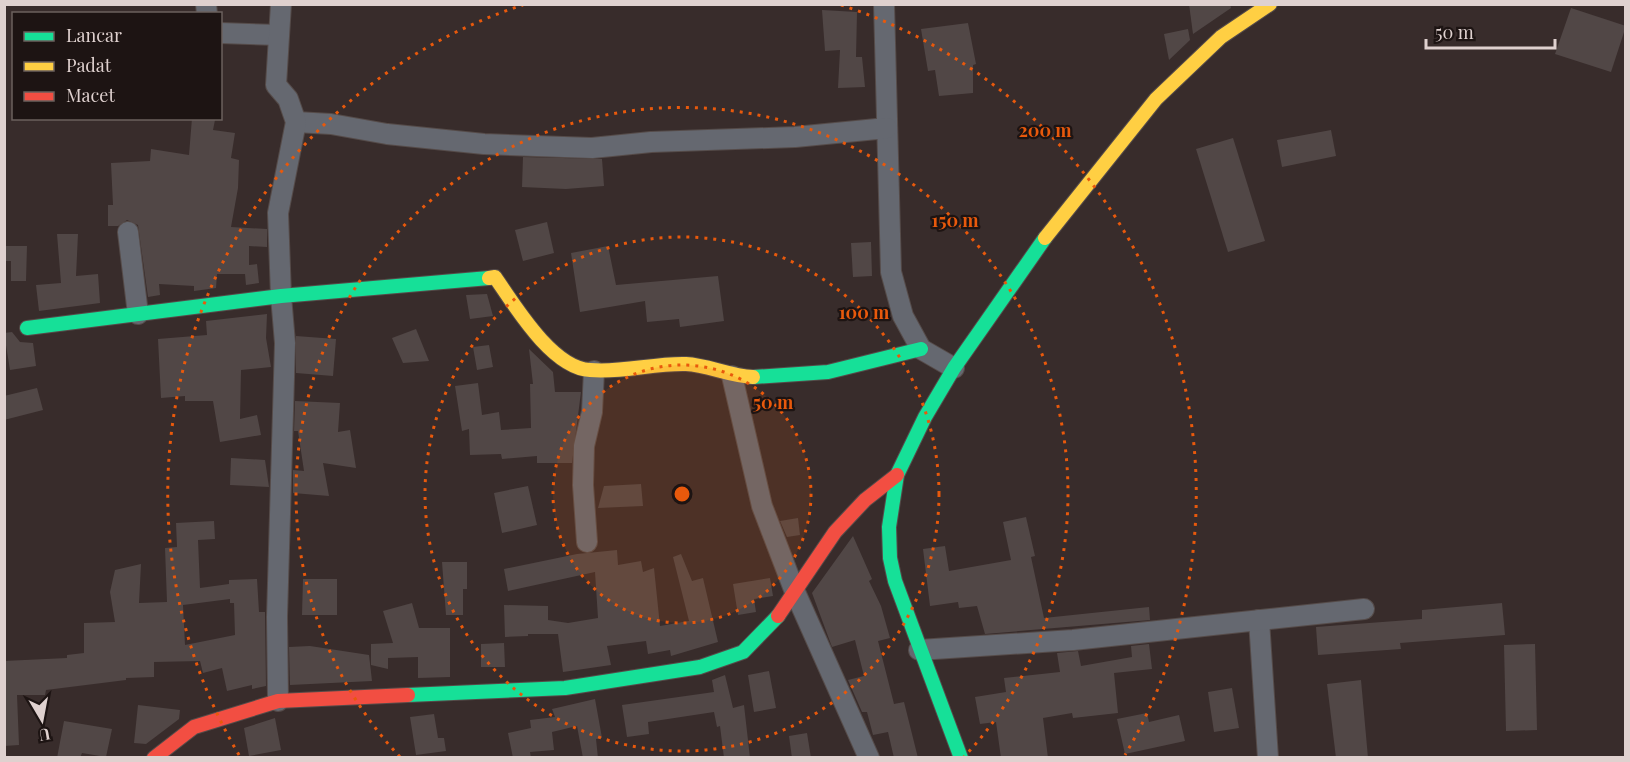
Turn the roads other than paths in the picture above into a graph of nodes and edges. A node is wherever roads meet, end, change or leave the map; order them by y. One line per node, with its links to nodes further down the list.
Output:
1 (281, 4): 5 (street)
2 (884, 4): 7 (street)
3 (1270, 4): 13 (main road)
4 (222, 33): 5 (street)
5 (278, 35): 6 (street)
6 (296, 122): 7 (street); 9 (street)
7 (887, 128): 12 (street)
8 (128, 232): 10 (street)
9 (280, 296): 10 (main road); 14 (main road); 22 (street)
10 (138, 314): 11 (main road)
11 (27, 328)
12 (921, 349): 13 (street); 15 (main road)
13 (954, 368): 16 (main road)
14 (594, 371): 15 (main road); 17 (street)
15 (732, 376): 18 (street)
16 (897, 475): 18 (main road); 21 (main road)
17 (587, 542)
18 (795, 592): 22 (main road); 24 (street)
19 (1364, 609): 20 (street)
20 (1259, 620): 21 (street); 26 (street)
21 (919, 650): 25 (main road)
22 (278, 701): 23 (main road)
23 (154, 758)
24 (868, 758)
25 (961, 758)
26 (1268, 758)

